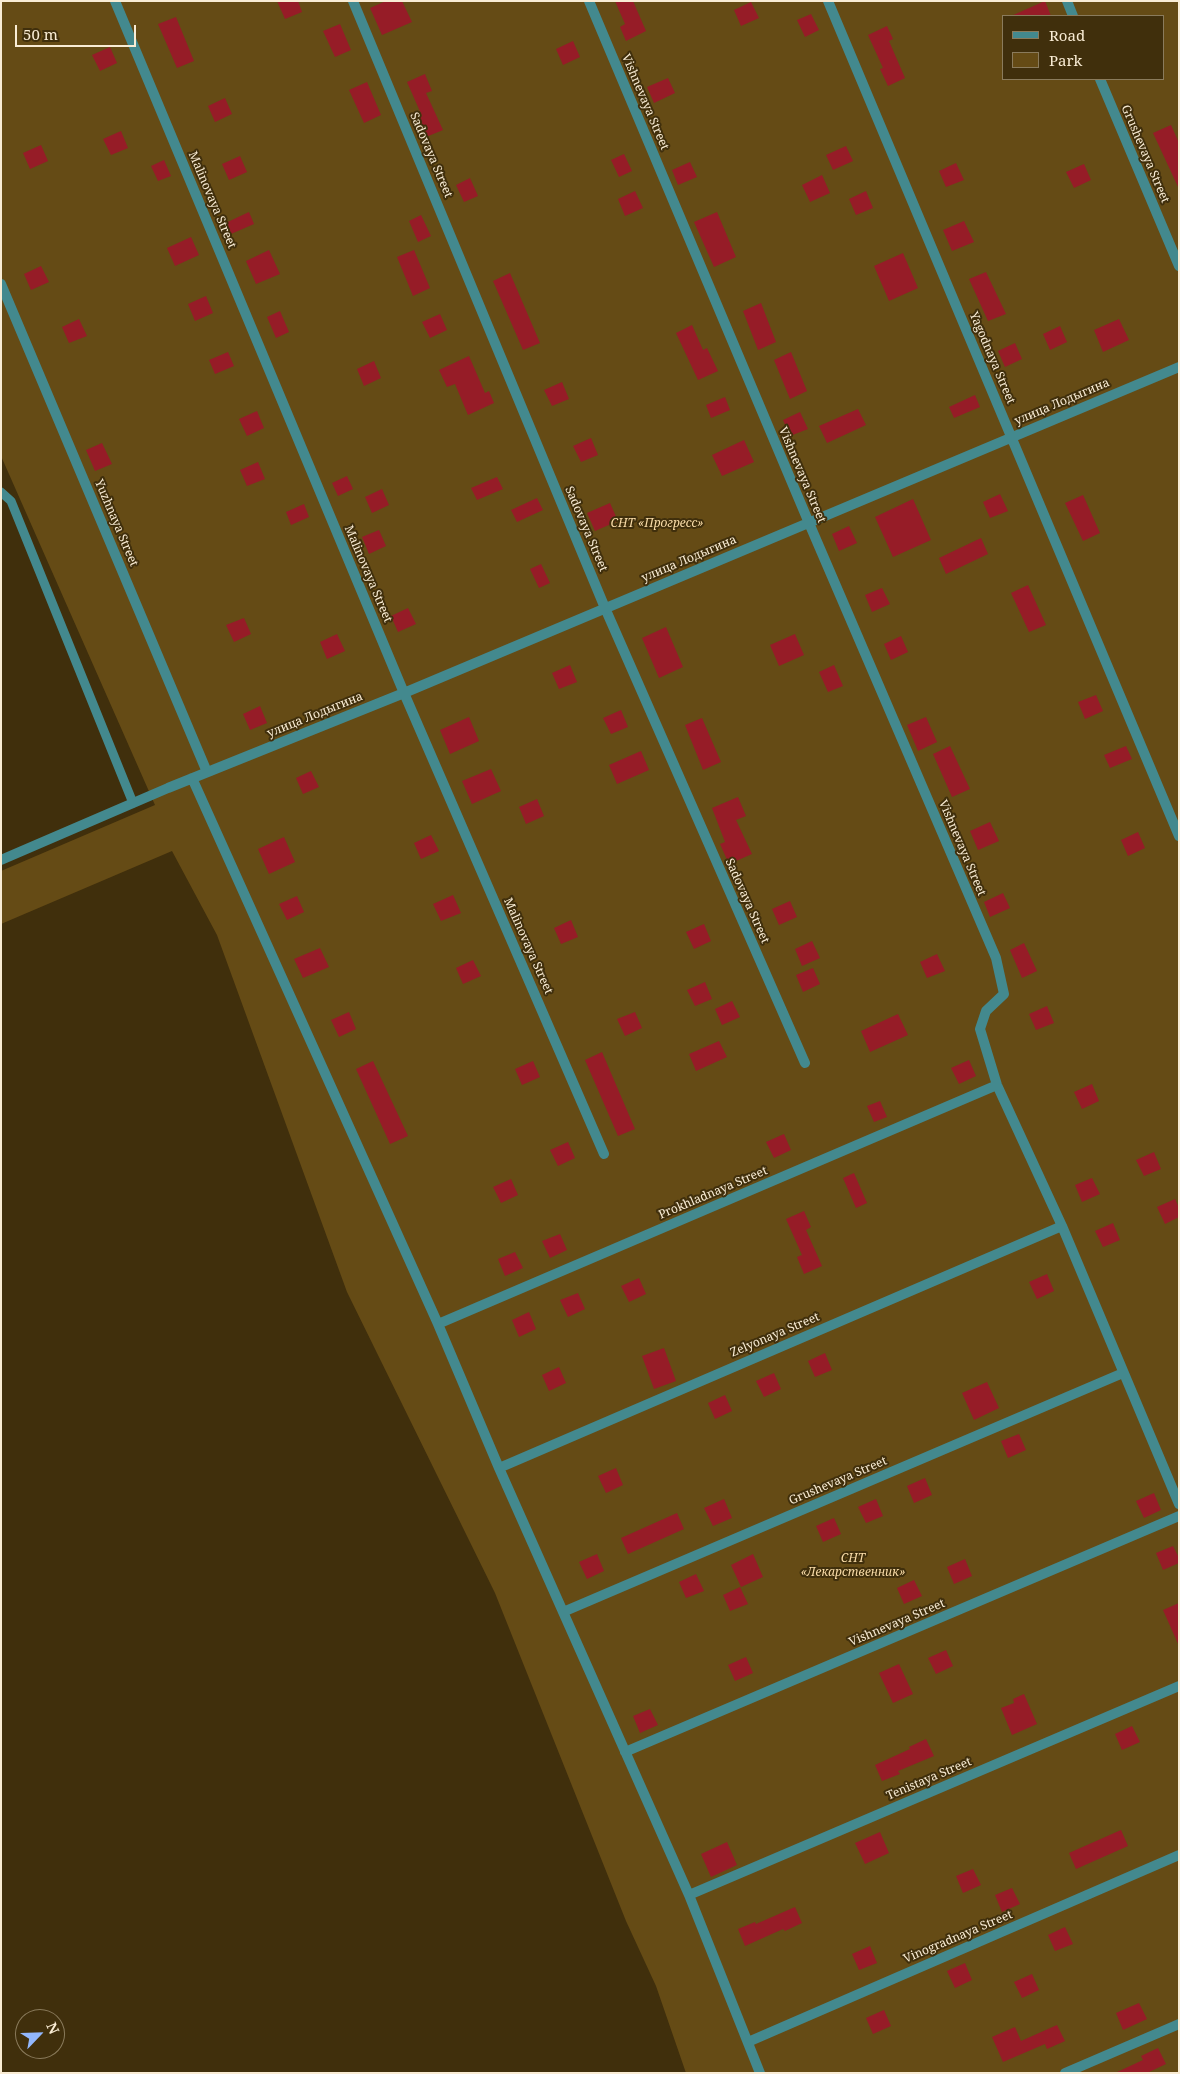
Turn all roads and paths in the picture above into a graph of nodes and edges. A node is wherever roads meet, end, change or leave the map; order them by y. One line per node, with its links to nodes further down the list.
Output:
1 (115, 1): 15 (street, Malinovaya Street)
2 (353, 1): 14 (street, Sadovaya Street)
3 (589, 1): 13 (street, Vishnevaya Street)
4 (828, 1): 11 (street, Yagodnaya Street)
5 (1067, 1): 6 (street)
6 (1073, 15)
7 (1100, 80): 8 (street, Grushevaya Street)
8 (1179, 266)
9 (1, 284): 16 (street, Yuzhnaya Street)
10 (1179, 367): 11 (street, улица Лодыгина)
11 (1012, 436): 13 (street, улица Лодыгина); 19 (street, Yagodnaya Street)
12 (1, 492): 18 (lane)
13 (809, 523): 14 (street, улица Лодыгина); 22 (street, Vishnevaya Street)
14 (605, 608): 15 (street, улица Лодыгина); 21 (street, Sadovaya Street)
15 (404, 693): 16 (street, улица Лодыгина); 23 (street, Malinovaya Street)
16 (207, 772): 17 (street, улица Лодыгина)
17 (192, 778): 18 (street, улица Лодыгина); 25 (street)
18 (133, 803): 20 (street)
19 (1179, 836)
20 (1, 860)
21 (805, 1063)
22 (997, 1084): 24 (street); 25 (street, Prokhladnaya Street)
23 (604, 1154)
24 (1062, 1226): 26 (street); 27 (street, Zelyonaya Street)
25 (438, 1324): 27 (street)
26 (1123, 1373): 28 (street); 30 (street, Grushevaya Street)
27 (499, 1468): 30 (street)
28 (1179, 1504)
29 (1179, 1516): 32 (street, Vishnevaya Street)
30 (564, 1612): 32 (street)
31 (1179, 1686): 34 (street, Tenistaya Street)
32 (625, 1752): 34 (street)
33 (1179, 1855): 36 (street, Vinogradnaya Street)
34 (690, 1895): 36 (street)
35 (1179, 2024): 38 (street)
36 (748, 2042): 37 (street)
37 (760, 2073)
38 (1065, 2073)

